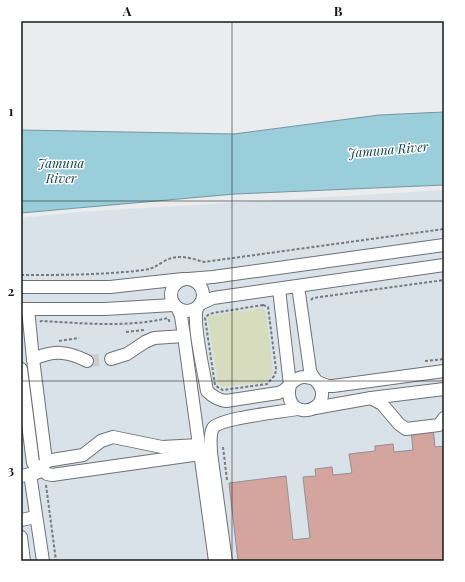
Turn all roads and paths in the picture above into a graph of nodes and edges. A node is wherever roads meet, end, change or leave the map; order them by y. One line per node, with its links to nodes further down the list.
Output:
1 (444, 229): 4 (path)
2 (444, 246): 5 (lane)
3 (444, 265): 7 (lane)
4 (21, 275)
5 (186, 279): 8 (lane); 11 (lane); 12 (lane)
6 (444, 280): 10 (path)
7 (298, 286): 9 (lane); 26 (lane)
8 (21, 287)
9 (279, 289): 11 (lane); 28 (lane)
10 (308, 304)
11 (199, 306): 12 (lane); 28 (lane)
12 (176, 307): 13 (lane); 18 (lane)
13 (24, 309): 15 (lane)
14 (169, 325): 15 (path)
15 (29, 329): 21 (lane)
16 (146, 330): 17 (path)
17 (126, 332)
18 (184, 336): 22 (lane); 35 (lane)
19 (79, 338): 20 (path)
20 (56, 341)
21 (32, 359): 23 (lane); 36 (lane)
22 (111, 359)
23 (87, 361)
24 (21, 369): 36 (lane)
25 (444, 371): 26 (lane)
26 (315, 380): 28 (lane); 31 (lane)
27 (267, 384): 27 (path)
28 (290, 385): 32 (lane)
29 (444, 389): 30 (lane)
30 (371, 398): 31 (lane); 33 (lane)
31 (315, 408): 32 (lane)
32 (297, 409): 47 (lane)
33 (444, 418)
34 (222, 440): 39 (path)
35 (200, 450): 36 (lane); 36 (lane); 46 (lane)
36 (44, 466): 37 (lane)
37 (25, 475): 40 (lane)
38 (46, 485): 45 (path)
39 (228, 486)
40 (36, 517): 41 (lane); 44 (lane)
41 (21, 520)
42 (21, 537): 43 (lane)
43 (24, 561)
44 (43, 561)
45 (56, 561)
46 (215, 561)
47 (226, 561)

